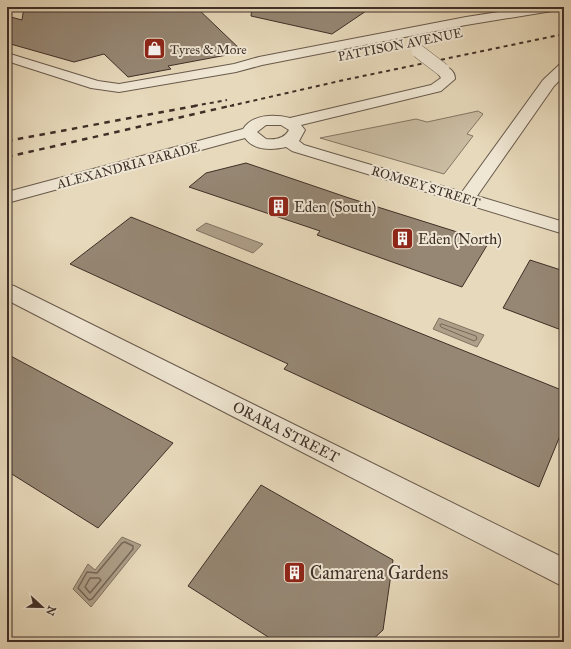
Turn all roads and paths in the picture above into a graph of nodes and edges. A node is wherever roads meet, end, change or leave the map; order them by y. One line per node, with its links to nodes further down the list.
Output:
1 (552, 7): 5 (street, PATTISON AVENUE)
2 (564, 13): 3 (street, PATTISON AVENUE)
3 (406, 42): 5 (street, PATTISON AVENUE); 7 (street, bridge)
4 (7, 57): 5 (street, PATTISON AVENUE)
5 (236, 68)
6 (564, 68): 11 (street)
7 (289, 123): 8 (street, ALEXANDRIA PARADE); 9 (street)
8 (249, 132): 9 (street); 10 (street, ALEXANDRIA PARADE)
9 (289, 141): 11 (street, ROMSEY STREET)
10 (7, 198)
11 (467, 198): 12 (street, ROMSEY STREET)
12 (564, 228)
13 (7, 291): 14 (street, ORARA STREET)
14 (564, 573)

